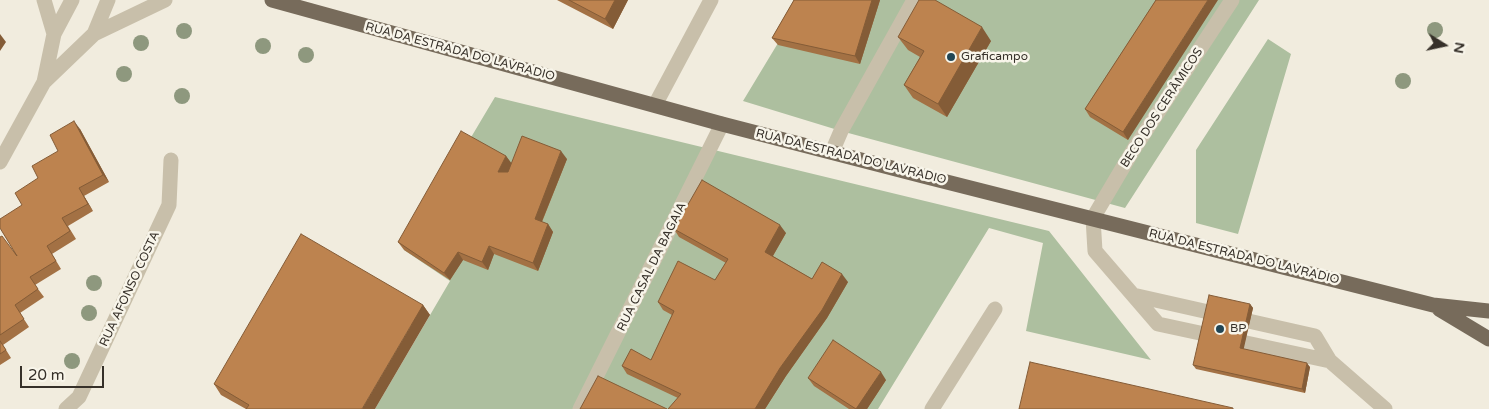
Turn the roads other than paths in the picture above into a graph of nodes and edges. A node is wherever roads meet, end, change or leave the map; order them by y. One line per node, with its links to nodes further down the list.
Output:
1 (44, 0): 9 (street)
2 (72, 0): 9 (street)
3 (108, 0): 10 (street)
4 (165, 0): 10 (street)
5 (272, 0): 12 (main road, RUA DA ESTRADA DO LAVRADIO)
6 (711, 0): 12 (street)
7 (914, 0): 14 (street)
8 (1232, 0): 17 (street, BECO DOS CERÂMICOS)
9 (54, 34): 11 (street)
10 (94, 34): 11 (street)
11 (44, 82): 16 (street)
12 (655, 105): 13 (main road, RUA DA ESTRADA DO LAVRADIO)
13 (722, 124): 14 (main road, RUA DA ESTRADA DO LAVRADIO); 25 (street, RUA CASAL DA BAGAIA)
14 (832, 152): 17 (main road, RUA DA ESTRADA DO LAVRADIO)
15 (171, 160): 24 (street, RUA AFONSO COSTA)
16 (0, 162)
17 (1094, 218): 18 (street); 19 (main road, RUA DA ESTRADA DO LAVRADIO)
18 (1133, 295): 23 (street); 23 (street)
19 (1433, 305): 21 (main road, RUA DA ESTRADA DO LAVRADIO); 22 (main road, RUA DA ESTRADA DO LAVRADIO)
20 (995, 309): 26 (street)
21 (1489, 312)
22 (1489, 339)
23 (1330, 361): 27 (street)
24 (66, 409)
25 (580, 409)
26 (932, 409)
27 (1385, 409)

